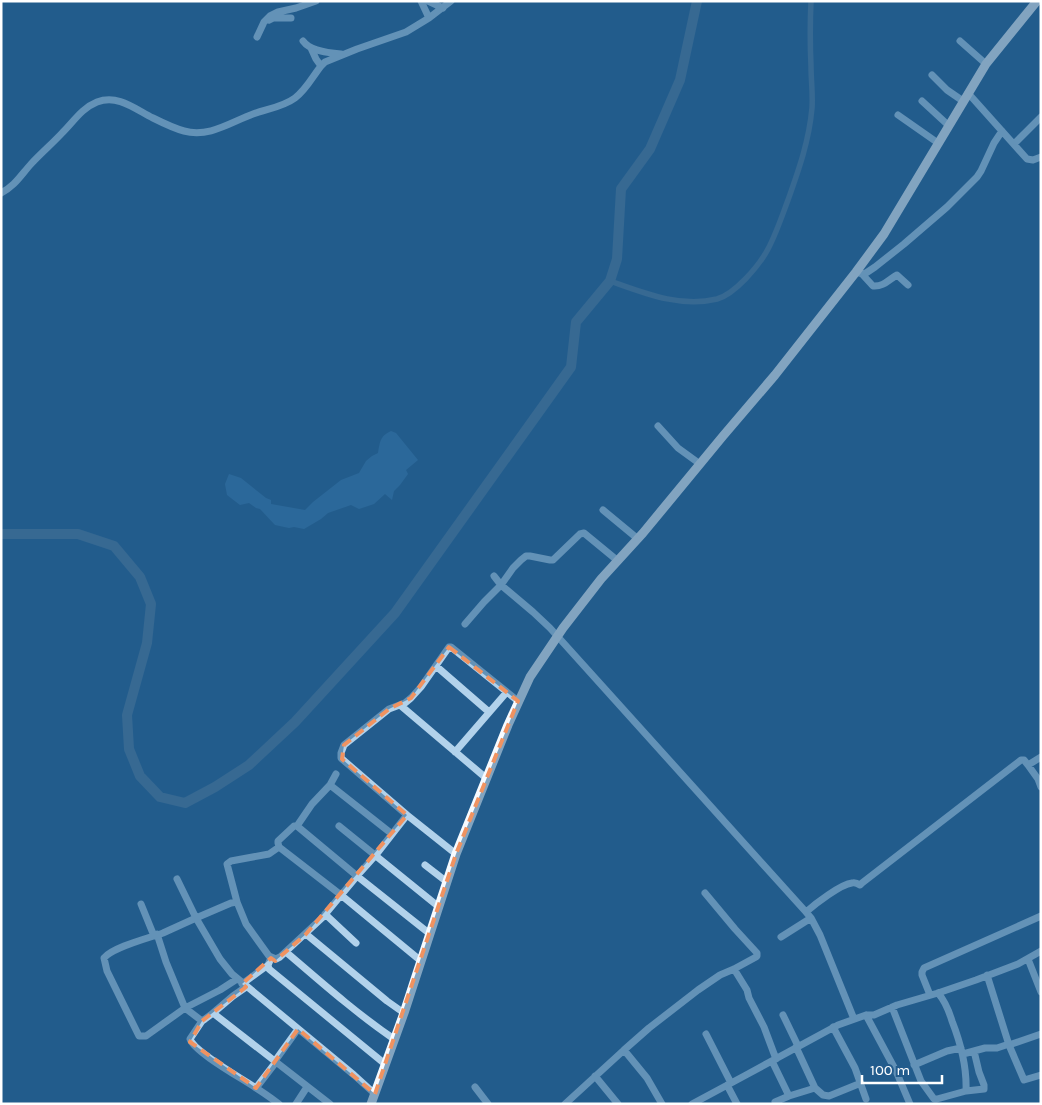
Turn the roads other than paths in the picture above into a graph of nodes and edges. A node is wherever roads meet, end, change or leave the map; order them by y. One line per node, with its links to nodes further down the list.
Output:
1 (316, 1): 9 (street)
2 (421, 1): 8 (street)
3 (428, 1): 6 (street)
4 (451, 1): 6 (street)
5 (1037, 1): 15 (main road)
6 (442, 8): 8 (street)
7 (291, 18): 9 (street)
8 (429, 18): 14 (street)
9 (264, 22): 10 (street)
10 (257, 37)
11 (302, 41): 13 (street)
12 (960, 42): 15 (street)
13 (311, 48): 14 (street); 16 (street)
14 (344, 54): 16 (street)
15 (986, 64): 18 (main road)
16 (321, 66): 27 (street)
17 (932, 75): 18 (street)
18 (965, 97): 22 (main road); 23 (street)
19 (922, 101): 22 (street)
20 (898, 115): 24 (street)
21 (1041, 117): 25 (street)
22 (948, 126): 24 (main road)
23 (1005, 133): 25 (street); 28 (street)
24 (938, 143): 28 (main road)
25 (1014, 144): 26 (street)
26 (1041, 157)
27 (1, 193)
28 (859, 273): 29 (street); 31 (main road)
29 (908, 285)
30 (658, 426): 31 (street)
31 (700, 464): 33 (main road)
32 (603, 510): 33 (street)
33 (638, 539): 34 (main road)
34 (618, 561): 36 (street); 38 (main road)
35 (494, 576): 36 (street)
36 (501, 585): 37 (street); 38 (street)
37 (465, 624)
38 (557, 637): 41 (main road); 68 (street)
39 (436, 666): 40 (street); 42 (street); 43 (street)
40 (506, 693): 41 (street); 43 (street)
41 (518, 701): 48 (main road)
42 (400, 704): 44 (street); 51 (street)
43 (489, 712): 44 (street)
44 (456, 752): 48 (street)
45 (1041, 757): 46 (street)
46 (1030, 764): 50 (street); 68 (street)
47 (336, 774): 49 (street)
48 (486, 778): 56 (main road)
49 (330, 785): 52 (street); 54 (street)
50 (1041, 787)
51 (407, 815): 54 (street); 56 (street)
52 (297, 826): 55 (street); 59 (street)
53 (339, 826): 57 (street)
54 (392, 834): 57 (street)
55 (279, 847): 63 (street); 64 (street)
56 (456, 854): 61 (main road)
57 (375, 856): 59 (street); 66 (street)
58 (425, 865): 61 (street)
59 (357, 876): 63 (street); 72 (street)
60 (177, 879): 70 (street)
61 (447, 882): 66 (main road)
62 (705, 893): 81 (street)
63 (341, 895): 67 (street); 80 (street)
64 (236, 902): 70 (street); 79 (street)
65 (142, 904): 73 (street)
66 (439, 907): 72 (main road)
67 (325, 914): 71 (street); 75 (street)
68 (808, 915): 74 (street); 93 (street)
69 (1041, 916): 86 (street)
70 (196, 918): 73 (street); 83 (street)
71 (306, 934): 77 (street); 90 (street)
72 (430, 934): 80 (main road)
73 (156, 935): 88 (street); 88 (street)
74 (781, 937)
75 (356, 943)
76 (1041, 951): 78 (street)
77 (286, 952): 79 (street); 99 (street)
78 (1028, 959): 82 (street); 84 (street)
79 (269, 961): 83 (street); 107 (street)
80 (421, 961): 90 (main road)
81 (734, 969): 102 (street); 105 (street)
82 (987, 975): 85 (street); 100 (street)
83 (242, 984): 88 (street); 89 (street); 96 (street)
84 (1041, 992)
85 (938, 993): 86 (street); 103 (street)
86 (930, 995): 87 (street)
87 (892, 1007): 92 (street); 108 (street)
88 (185, 1008): 94 (street)
89 (213, 1013): 94 (street); 106 (street)
90 (404, 1013): 99 (main road)
91 (783, 1015): 101 (street)
92 (866, 1015): 93 (street); 132 (street)
93 (854, 1019): 95 (street)
94 (202, 1021): 115 (street)
95 (833, 1027): 101 (street); 111 (street)
96 (298, 1029): 106 (street); 118 (street)
97 (706, 1034): 112 (street)
98 (1041, 1034): 100 (street)
99 (394, 1039): 107 (main road)
100 (1009, 1044): 104 (street); 109 (street)
101 (797, 1047): 105 (street); 116 (street)
102 (624, 1050): 110 (street); 129 (street)
103 (962, 1051): 104 (street); 108 (street); 117 (street)
104 (974, 1051): 117 (street)
105 (774, 1060): 112 (street); 119 (street)
106 (275, 1061): 113 (street); 115 (street)
107 (385, 1064): 118 (main road)
108 (914, 1064): 117 (street)
109 (1041, 1075)
110 (595, 1076): 127 (street); 128 (street)
111 (861, 1083): 116 (street); 120 (street)
112 (729, 1084): 130 (street); 131 (street)
113 (307, 1087): 123 (street); 124 (street)
114 (475, 1087): 126 (street)
115 (256, 1088): 122 (street)
116 (815, 1088): 119 (street)
117 (966, 1091)
118 (375, 1094): 125 (main road)
119 (789, 1096): 121 (street)
120 (866, 1098)
121 (775, 1102)
122 (279, 1104)
123 (296, 1104)
124 (330, 1104)
125 (371, 1104)
126 (488, 1104)
127 (565, 1104)
128 (618, 1104)
129 (662, 1104)
130 (692, 1104)
131 (737, 1104)
132 (910, 1104)

